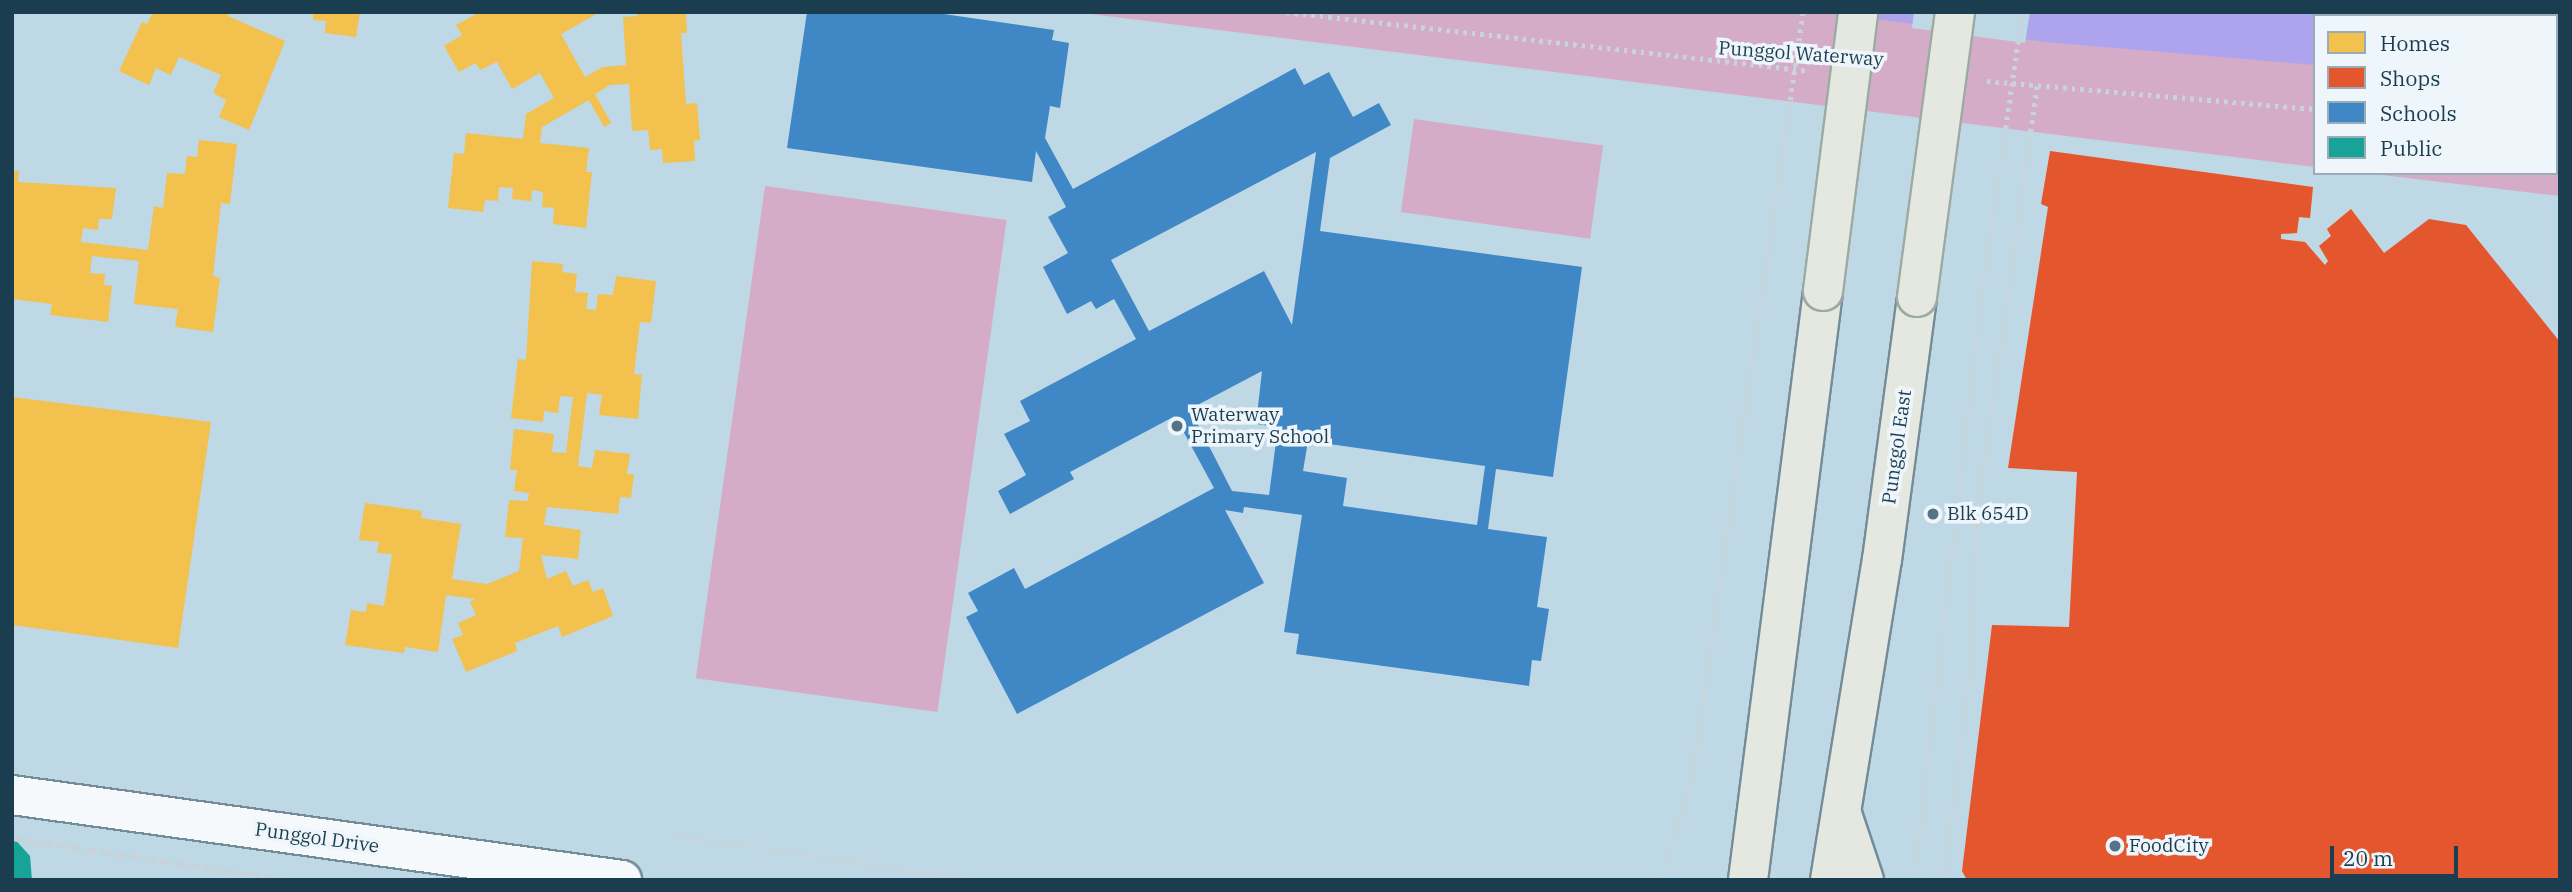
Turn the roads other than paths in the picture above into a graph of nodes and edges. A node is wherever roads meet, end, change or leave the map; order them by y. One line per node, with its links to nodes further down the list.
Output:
1 (1858, 12): 6 (main road, bridge)
2 (1955, 12): 4 (main road, Punggol East, bridge)
3 (12, 795): 5 (street, Punggol Drive)
4 (1840, 808): 7 (main road, Punggol East); 8 (main road)
5 (622, 880)
6 (1748, 880)
7 (1830, 880)
8 (1864, 880)

